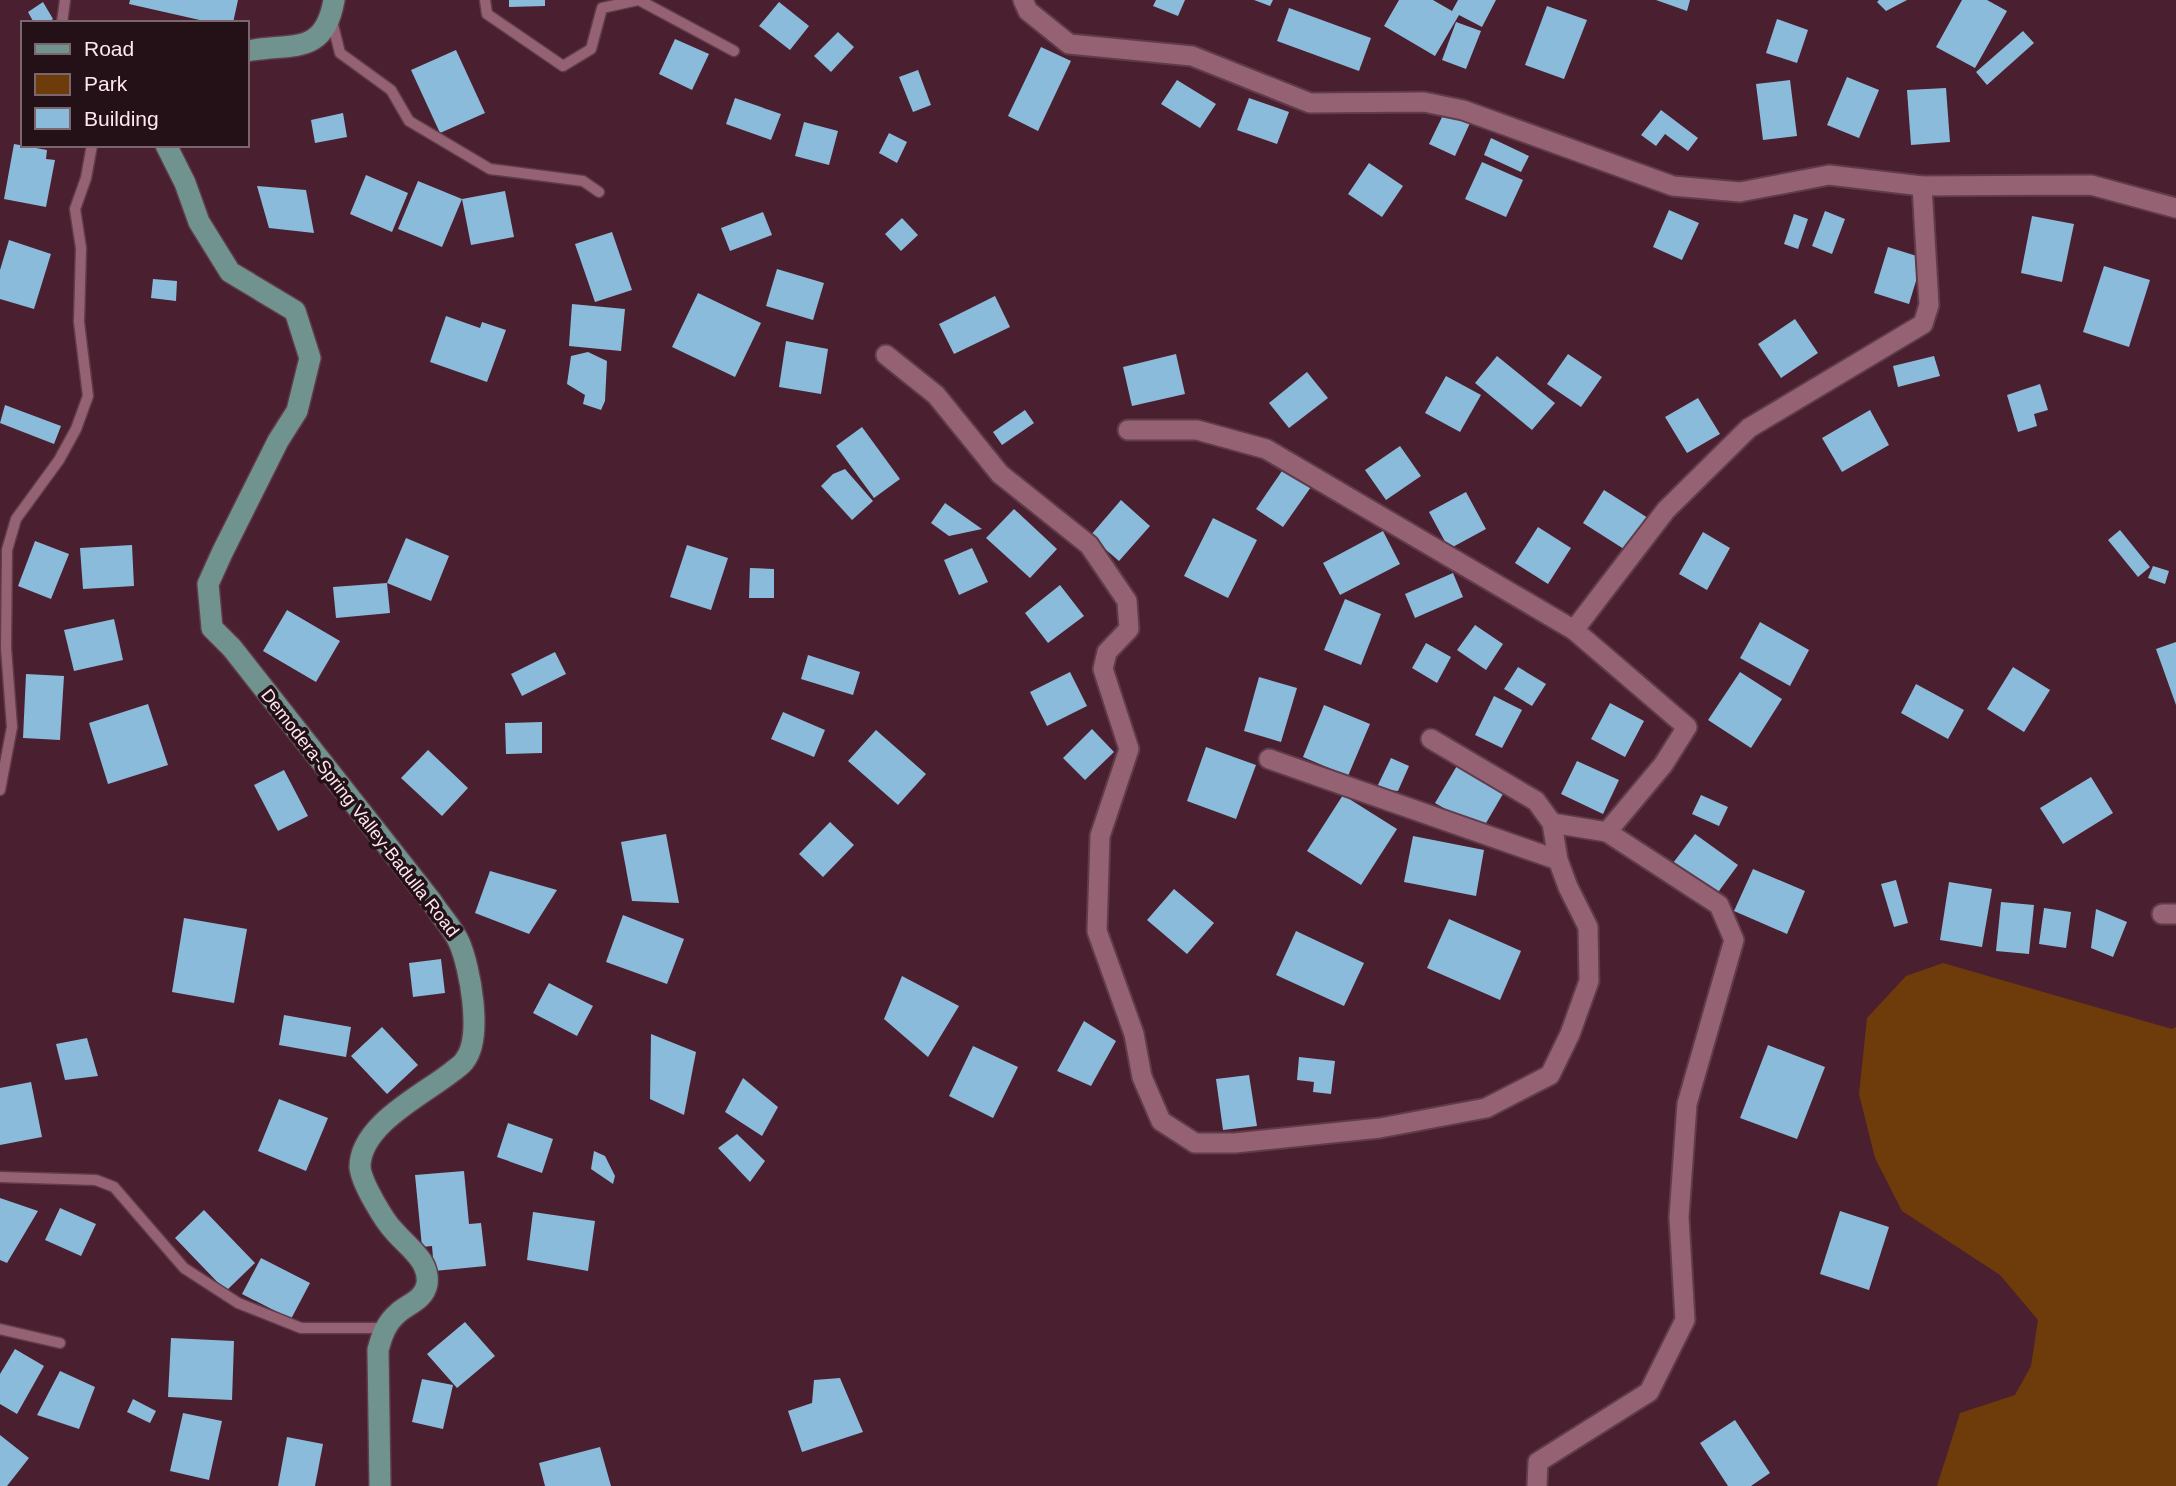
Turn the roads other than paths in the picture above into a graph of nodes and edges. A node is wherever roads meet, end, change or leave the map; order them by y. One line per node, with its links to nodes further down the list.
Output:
1 (65, 0): 6 (lane)
2 (485, 0): 3 (lane)
3 (639, 0): 8 (lane)
4 (1023, 0): 11 (street)
5 (333, 8): 7 (main road); 12 (lane)
6 (62, 21)
7 (248, 51)
8 (734, 51)
9 (92, 147): 19 (lane)
10 (167, 147): 24 (main road, Demodera-Spring Valley-Badulla Road)
11 (1922, 186): 13 (street); 16 (street)
12 (599, 192)
13 (2176, 208)
14 (886, 355): 22 (street)
15 (1128, 430): 16 (street)
16 (1574, 630): 21 (street)
17 (1431, 739): 20 (street)
18 (1269, 759): 22 (street)
19 (0, 790)
20 (1552, 823): 21 (street); 22 (street)
21 (1607, 832): 28 (street)
22 (1558, 860)
23 (0, 1177): 24 (lane)
24 (384, 1328): 27 (main road)
25 (0, 1329): 26 (lane)
26 (60, 1343)
27 (380, 1486)
28 (1537, 1486)

